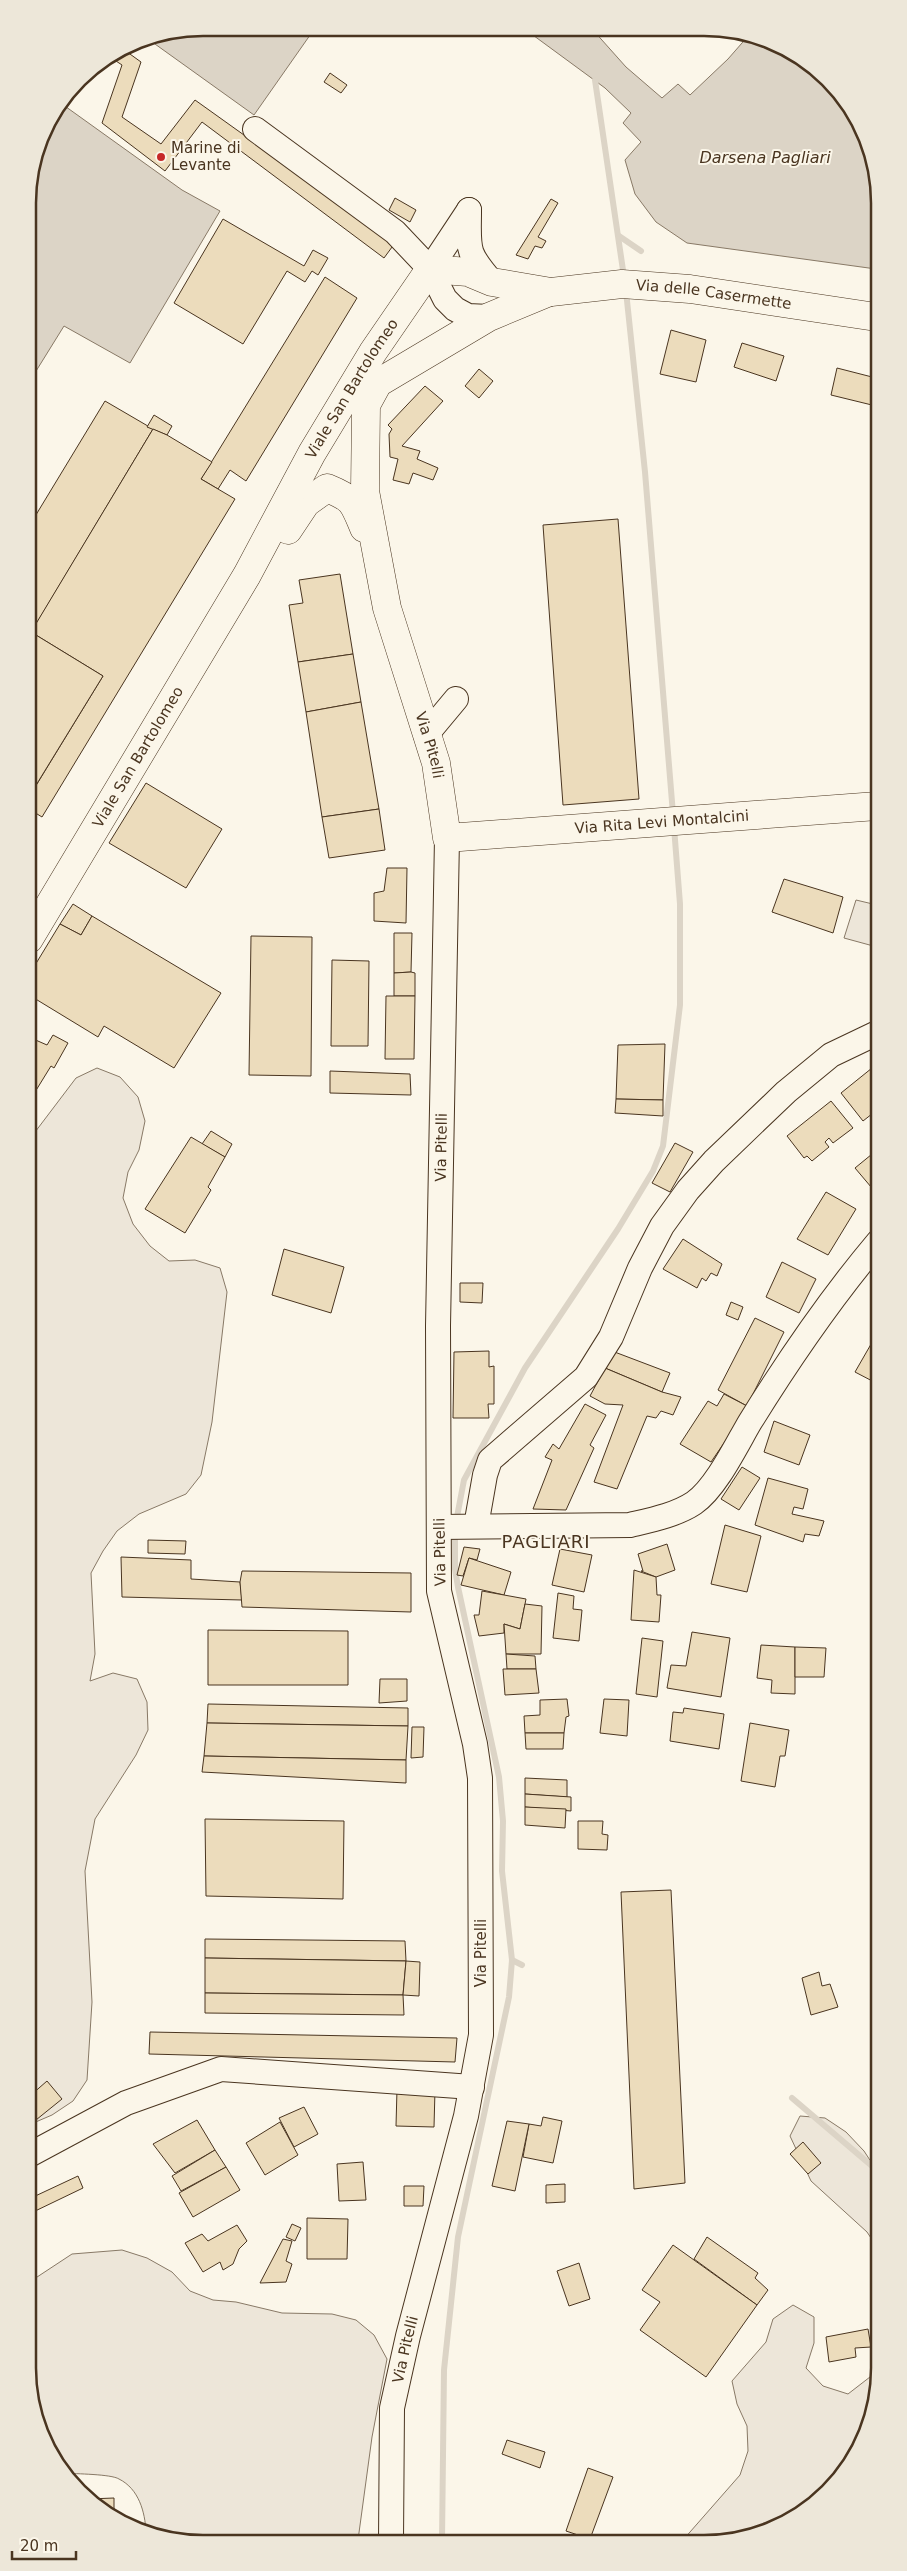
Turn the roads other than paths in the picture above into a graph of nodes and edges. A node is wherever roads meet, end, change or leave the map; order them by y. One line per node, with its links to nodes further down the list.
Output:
1 (255, 129): 2 (street)
2 (430, 269): 3 (main road); 3 (street, Viale San Bartolomeo); 6 (street); 8 (main road, Viale San Bartolomeo)
3 (492, 282): 4 (main road)
4 (551, 292): 5 (main road, Via delle Casermette); 6 (main road)
5 (871, 316)
6 (489, 317): 7 (main road, Via Pitelli)
7 (378, 558): 8 (main road, Via Pitelli); 10 (main road, Via Pitelli)
8 (247, 575): 13 (main road, Viale San Bartolomeo)
9 (456, 699): 10 (street)
10 (426, 735): 12 (main road, Via Pitelli)
11 (871, 806): 12 (main road, Via Rita Levi Montalcini)
12 (446, 838): 17 (street, Via Pitelli)
13 (37, 927)
14 (871, 1036): 16 (street)
15 (871, 1251): 16 (street)
16 (473, 1526): 17 (street)
17 (440, 1527): 18 (street, Via Pitelli)
18 (472, 2086): 19 (street); 20 (street, Via Pitelli)
19 (36, 2151)
20 (391, 2535)

